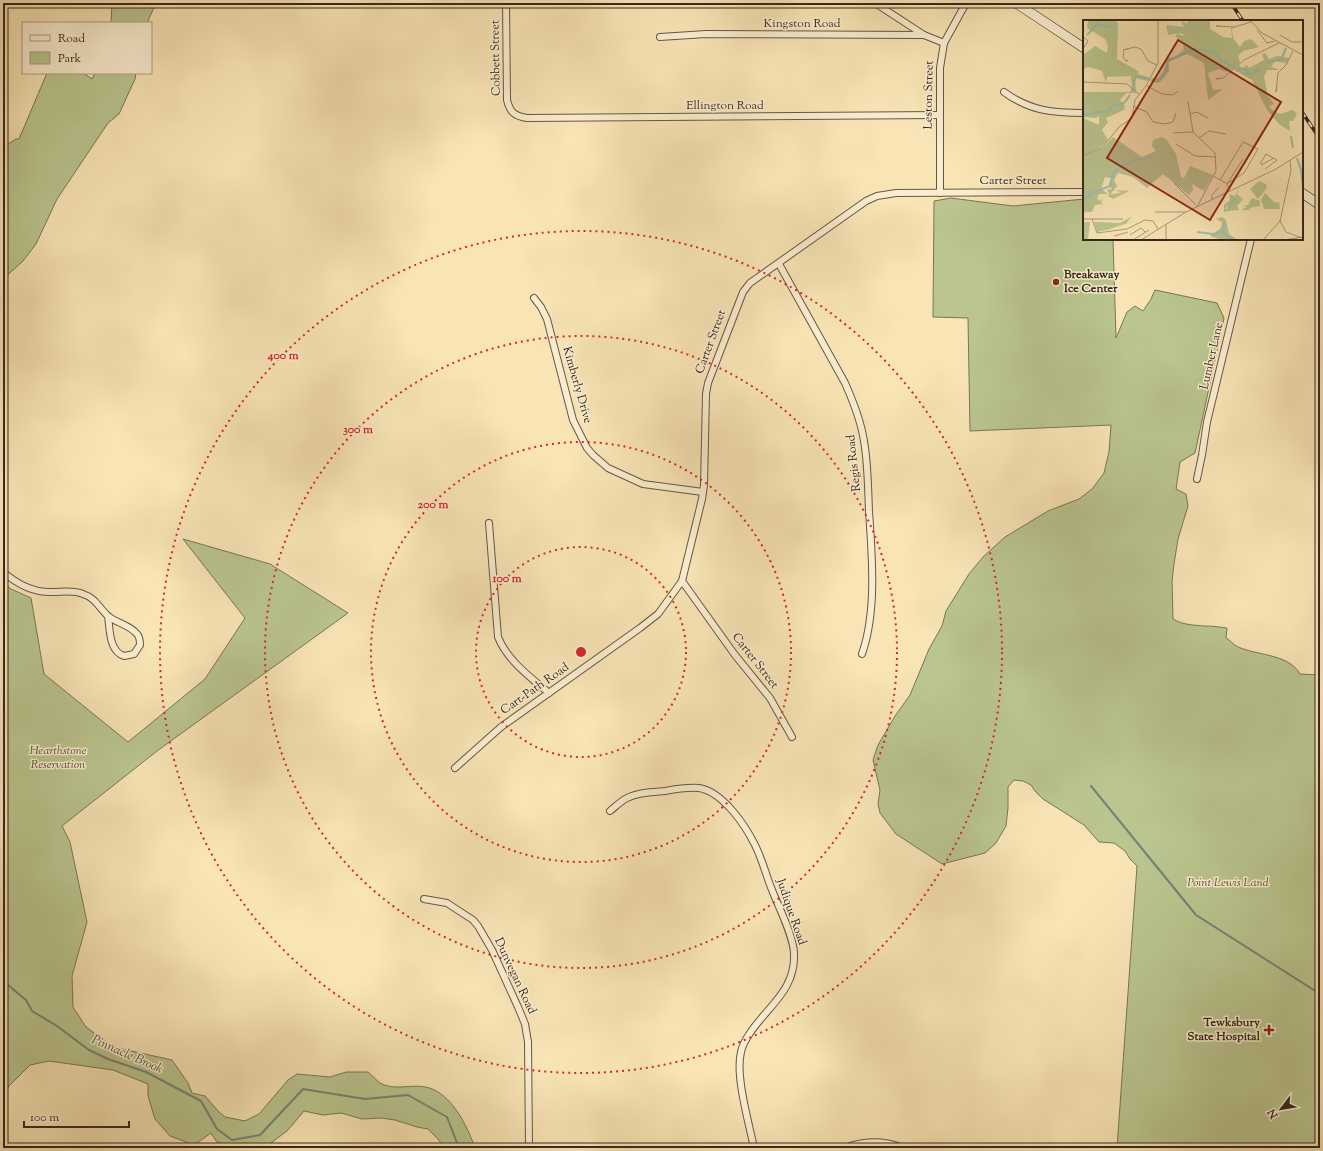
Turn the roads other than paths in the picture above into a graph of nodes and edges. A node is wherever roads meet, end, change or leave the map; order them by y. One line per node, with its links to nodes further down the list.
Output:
1 (506, 3): 10 (street, Cobbett Street)
2 (876, 3): 5 (street)
3 (966, 3): 7 (street, Leston Street)
4 (1016, 3): 8 (main road)
5 (924, 35): 6 (street, Kingston Road); 7 (street, Kingston Road)
6 (660, 37)
7 (944, 42): 12 (street, Leston Street)
8 (1083, 47)
9 (1004, 92): 11 (street)
10 (512, 112): 12 (street, Ellington Road)
11 (1083, 113)
12 (940, 115): 14 (street, Leston Street)
13 (1083, 192): 14 (street, Carter Street)
14 (940, 193): 18 (street, Carter Street)
15 (1305, 196): 16 (main road)
16 (1320, 206)
17 (1250, 240): 20 (street, Lumber Lane)
18 (779, 264): 21 (street, Carter Street); 26 (street, Regis Road)
19 (534, 298): 21 (street, Kimberly Drive)
20 (1196, 479)
21 (703, 492): 24 (street, Carter Street)
22 (489, 523): 27 (street)
23 (3, 572): 25 (street)
24 (682, 581): 27 (street, Cart-Path Road); 28 (street, Carter Street)
25 (108, 616): 25 (street)
26 (862, 654)
27 (549, 693): 29 (street, Cart-Path Road)
28 (792, 737)
29 (455, 768)
30 (610, 811): 33 (street, Judique Road)
31 (424, 899): 32 (street, Dunvegan Road)
32 (529, 1148)
33 (754, 1148)
34 (847, 1148): 35 (street)
35 (900, 1148)

